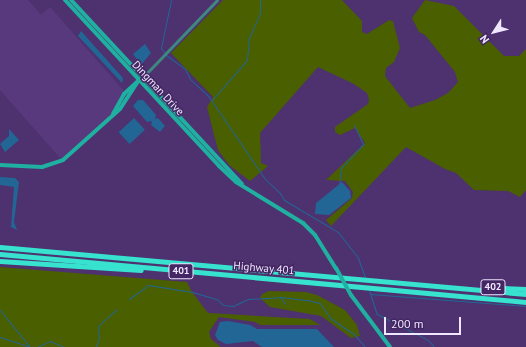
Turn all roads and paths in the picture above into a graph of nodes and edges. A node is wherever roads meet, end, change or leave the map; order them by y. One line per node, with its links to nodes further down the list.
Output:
1 (65, 0): 4 (main road, Dingman Drive)
2 (71, 0): 4 (main road, Dingman Drive)
3 (217, 0): 4 (street)
4 (141, 79): 5 (main road); 14 (main road, Dingman Drive, bridge)
5 (0, 165)
6 (0, 247): 10 (highway, Highway 401 / 401)
7 (0, 254): 9 (highway, Highway 401 / 401)
8 (0, 261): 9 (highway)
9 (156, 268): 13 (highway, Highway 401 / 401)
10 (460, 288): 11 (highway, 402); 12 (highway, Highway 401 / 401)
11 (526, 289)
12 (526, 294)
13 (526, 302)
14 (390, 347)

